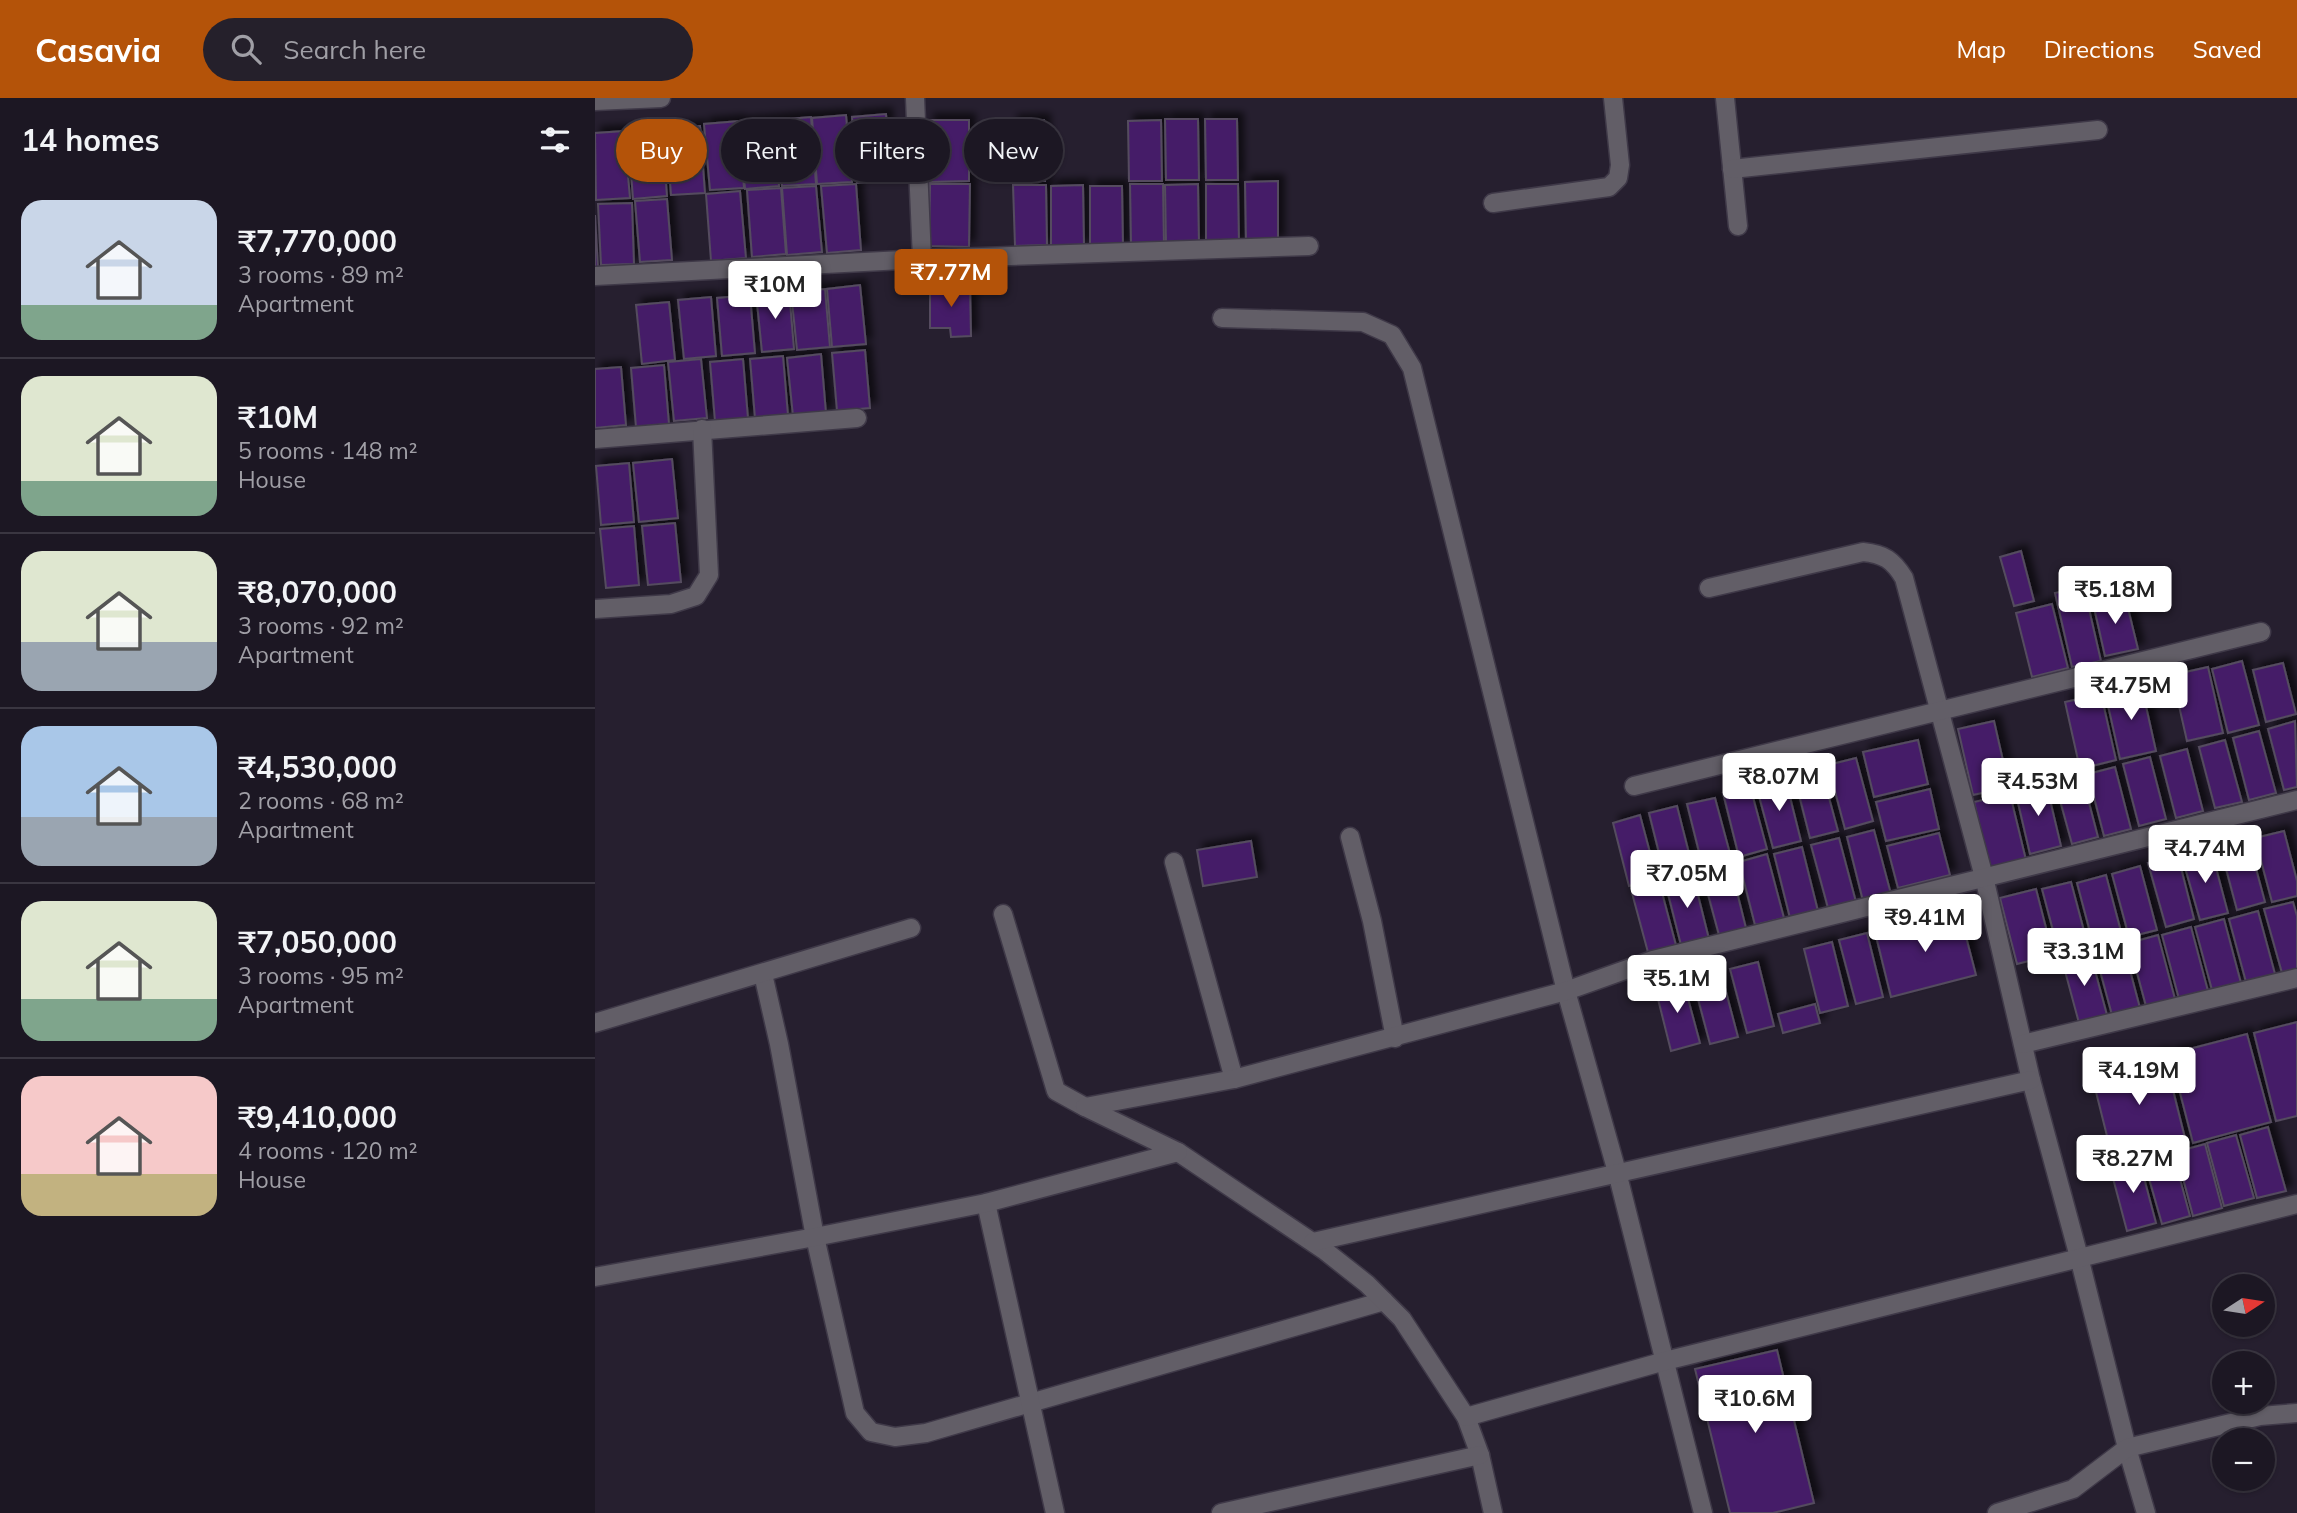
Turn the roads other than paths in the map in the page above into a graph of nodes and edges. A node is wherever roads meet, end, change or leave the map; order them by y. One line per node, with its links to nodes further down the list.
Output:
1 (661, 98): 5 (street)
2 (915, 98): 11 (street)
3 (1613, 98): 8 (street)
4 (1725, 98): 7 (street)
5 (595, 101)
6 (2098, 130): 7 (street)
7 (1732, 169): 9 (street)
8 (1493, 203)
9 (1738, 226)
10 (1308, 246): 11 (street)
11 (922, 259): 12 (street)
12 (595, 276)
13 (1222, 318): 30 (street)
14 (857, 418): 15 (street)
15 (702, 429): 16 (street); 18 (street)
16 (595, 439)
17 (1709, 587): 20 (street)
18 (595, 609)
19 (2261, 632): 20 (street)
20 (1939, 711): 21 (street); 25 (street)
21 (1635, 786)
22 (2297, 800): 25 (street)
23 (1350, 837): 32 (street)
24 (1174, 862): 34 (street)
25 (1984, 877): 30 (street); 33 (street)
26 (1003, 914): 36 (street)
27 (911, 928): 28 (street)
28 (763, 974): 31 (street); 41 (street)
29 (2297, 978): 33 (street)
30 (1566, 991): 32 (street); 38 (street)
31 (595, 1023)
32 (1395, 1038): 34 (street)
33 (2023, 1044): 35 (street)
34 (1234, 1079): 36 (street)
35 (2031, 1080): 38 (street); 43 (street)
36 (1085, 1107): 37 (street)
37 (1178, 1152): 39 (street); 42 (street)
38 (1617, 1172): 42 (street); 46 (street)
39 (986, 1203): 41 (street); 47 (street)
40 (2297, 1204): 43 (street)
41 (815, 1237): 44 (street); 47 (street)
42 (1313, 1242): 45 (street)
43 (2079, 1257): 46 (street); 50 (street)
44 (595, 1277)
45 (1384, 1301): 47 (street); 49 (street)
46 (1665, 1361): 49 (street); 55 (street)
47 (1030, 1403): 52 (street)
48 (2297, 1413): 50 (street)
49 (1466, 1417): 51 (street)
50 (2127, 1448): 56 (street); 57 (street)
51 (1480, 1455): 53 (street); 54 (street)
52 (1055, 1513)
53 (1221, 1513)
54 (1493, 1513)
55 (1703, 1513)
56 (1997, 1513)
57 (2146, 1513)

